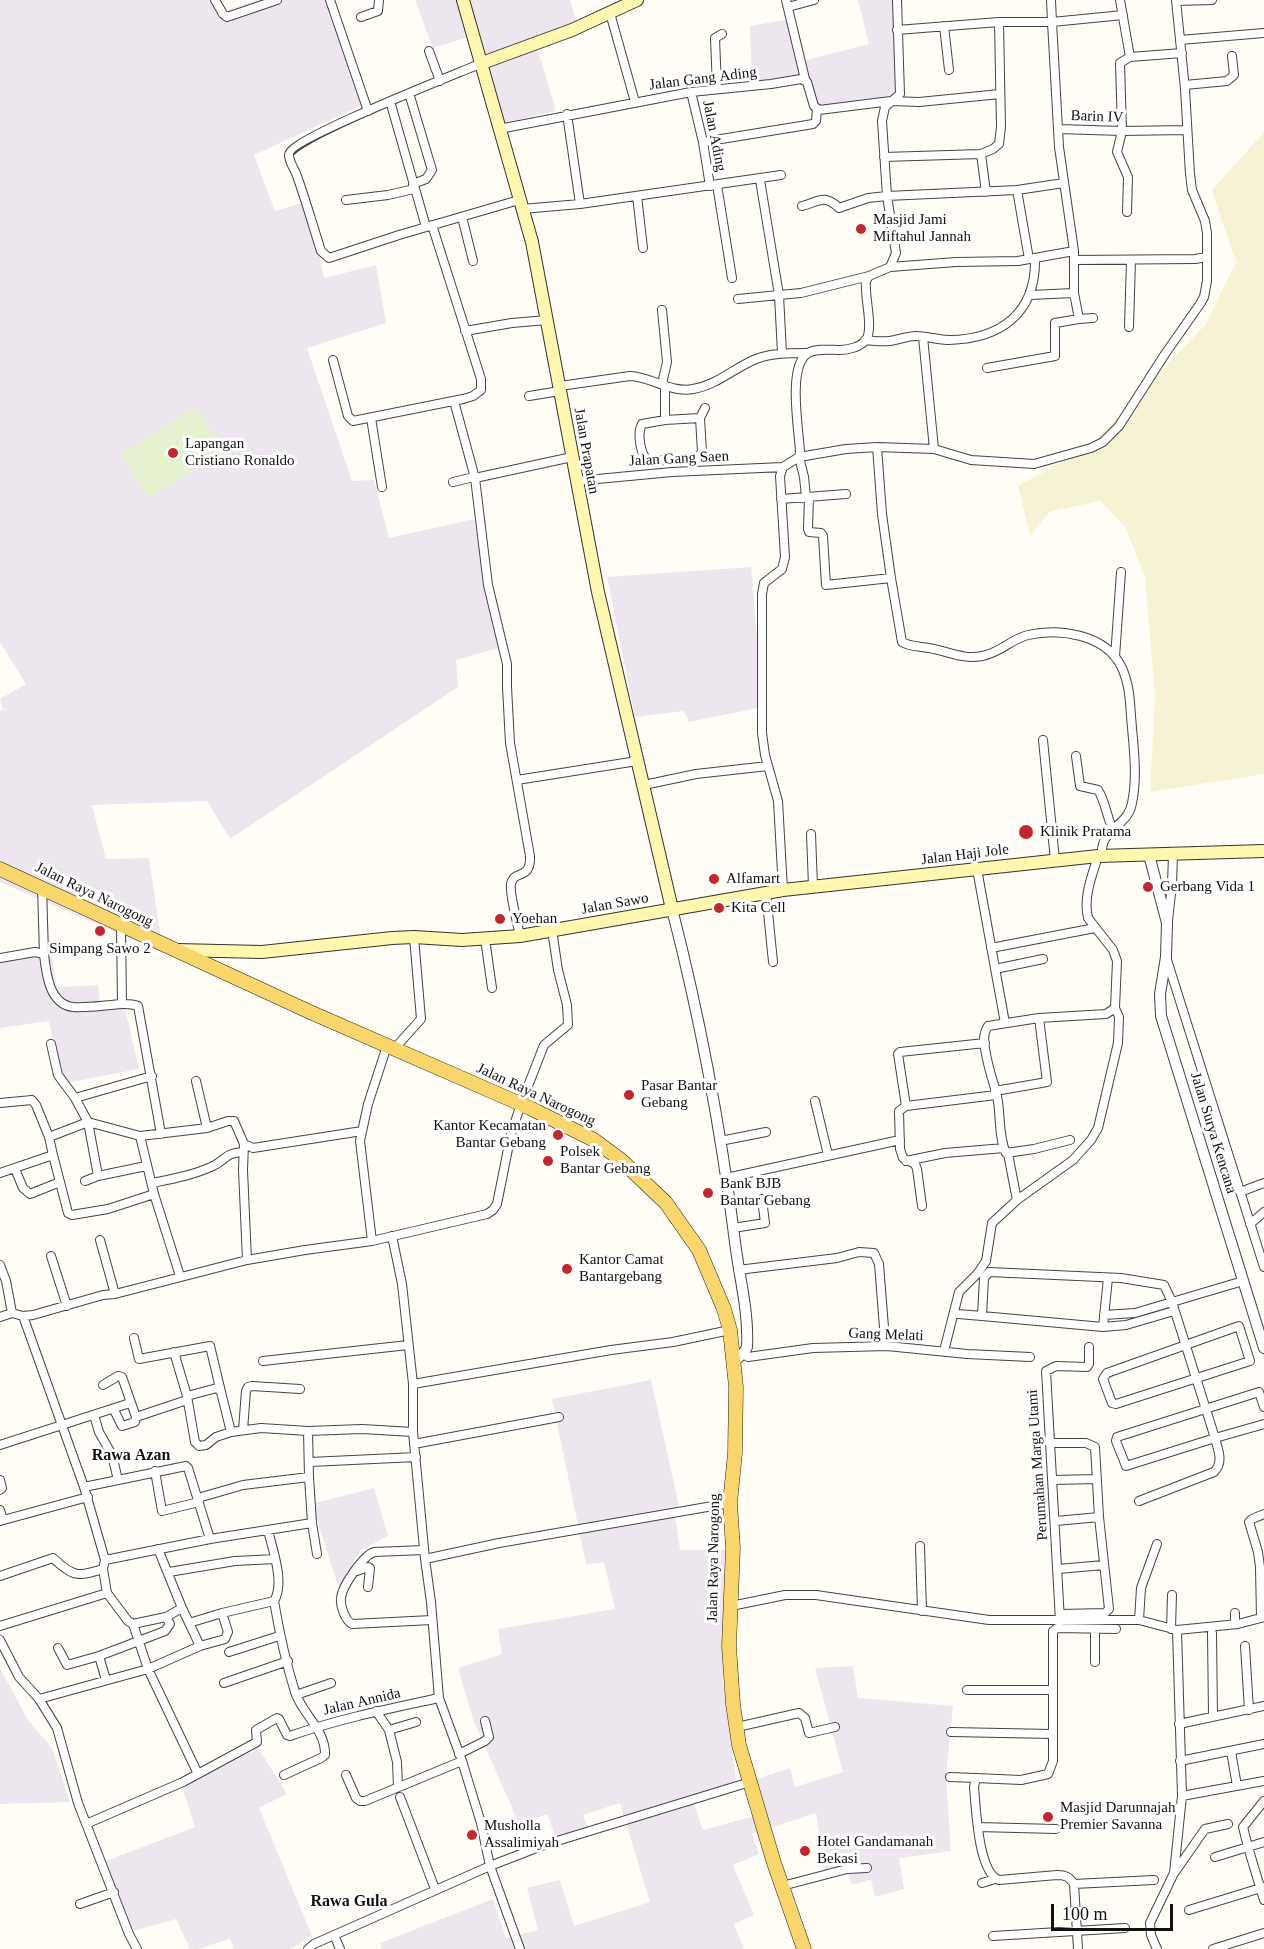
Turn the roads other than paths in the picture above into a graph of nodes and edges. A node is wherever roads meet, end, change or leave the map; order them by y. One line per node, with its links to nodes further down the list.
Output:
1 (215, 0): 13 (street)
2 (277, 0): 13 (street)
3 (330, 0): 42 (street)
4 (379, 0): 17 (street)
5 (463, 0): 29 (main road, Jalan Prapatan)
6 (637, 0): 15 (main road)
7 (813, 0): 14 (street)
8 (897, 0): 21 (street)
9 (1051, 0): 19 (street)
10 (1120, 0): 16 (street)
11 (1212, 0): 12 (street)
12 (1176, 1): 24 (street)
13 (257, 3)
14 (787, 3): 31 (street)
15 (610, 14): 29 (main road); 40 (street)
16 (1123, 15): 19 (street); 28 (street)
17 (361, 17)
18 (999, 22): 19 (street); 20 (street); 37 (street)
19 (1052, 22): 45 (street)
20 (944, 26): 21 (street); 30 (street)
21 (897, 30): 39 (street)
22 (1264, 33): 24 (street)
23 (722, 34): 34 (street)
24 (1180, 40): 26 (street)
25 (429, 51): 32 (street)
26 (1182, 53): 28 (street); 33 (street)
27 (1232, 56): 33 (street)
28 (1130, 57): 47 (street)
29 (482, 63): 32 (street); 44 (main road, Jalan Prapatan)
30 (949, 70)
31 (805, 79): 34 (street, Jalan Gang Ading); 41 (street)
32 (440, 81): 36 (street)
33 (1185, 85): 46 (street)
34 (717, 88): 35 (street, Jalan Gang Ading)
35 (691, 92): 40 (street, Jalan Gang Ading); 48 (street, Jalan Ading)
36 (409, 93): 38 (street); 54 (street)
37 (1000, 94): 39 (street); 49 (street)
38 (390, 101): 42 (street); 54 (street)
39 (891, 101): 41 (street); 50 (street)
40 (635, 102): 43 (street, Jalan Gang Ading)
41 (817, 110): 48 (street)
42 (368, 111): 66 (street)
43 (567, 114): 44 (street, Jalan Gang Ading); 61 (street)
44 (499, 129): 62 (main road, Jalan Prapatan)
45 (1058, 129): 47 (street, Barin IV); 53 (street, Barin IV)
46 (1186, 130): 47 (street, Barin IV); 69 (street)
47 (1122, 131): 64 (street)
48 (703, 142): 55 (street, Jalan Ading)
49 (981, 154): 50 (street); 57 (street)
50 (884, 157): 59 (street)
51 (781, 176): 52 (street)
52 (760, 180): 55 (street); 78 (street)
53 (1064, 183): 56 (street); 68 (street, Barin IV)
54 (414, 186): 60 (street); 66 (street)
55 (713, 186): 58 (street); 75 (street, Jalan Ading)
56 (1017, 190): 57 (street); 70 (street)
57 (986, 192): 59 (street)
58 (638, 196): 61 (street); 67 (street)
59 (887, 196): 63 (street); 73 (street)
60 (346, 200)
61 (580, 204): 62 (street)
62 (520, 205): 65 (street); 83 (main road, Jalan Prapatan)
63 (802, 207)
64 (1127, 212)
65 (462, 217): 66 (street); 72 (street)
66 (429, 226): 85 (street)
67 (643, 248)
68 (1074, 256): 70 (street); 71 (street); 76 (street, Barin IV)
69 (1207, 257): 71 (street); 101 (street)
70 (1032, 259): 73 (street); 77 (street)
71 (1131, 260): 84 (street)
72 (473, 261)
73 (890, 267): 74 (street)
74 (869, 276): 78 (street); 87 (street)
75 (732, 278)
76 (1074, 293): 77 (street); 82 (street, Barin IV)
77 (1030, 295): 86 (street)
78 (778, 296): 79 (street); 88 (street)
79 (738, 299)
80 (662, 310): 92 (street)
81 (1093, 318): 82 (street)
82 (1079, 319): 91 (street)
83 (547, 320): 85 (street); 93 (main road, Jalan Prapatan)
84 (1130, 327)
85 (465, 331): 95 (street)
86 (923, 337): 87 (street); 101 (street)
87 (865, 340): 89 (street)
88 (782, 353): 89 (street); 92 (street)
89 (806, 353): 102 (street)
90 (333, 360): 97 (street)
91 (987, 368)
92 (664, 385): 93 (street); 99 (street)
93 (560, 389): 94 (street); 103 (main road, Jalan Prapatan)
94 (529, 396)
95 (454, 401): 97 (street); 105 (street)
96 (705, 408): 98 (street)
97 (371, 418): 108 (street)
98 (700, 418): 99 (street); 99 (street)
99 (665, 420)
100 (877, 447): 101 (street); 102 (street); 113 (street)
101 (934, 449)
102 (799, 457): 104 (street); 110 (street)
103 (572, 458): 105 (street); 106 (main road, Jalan Prapatan)
104 (783, 467): 106 (street, Jalan Gang Saen); 111 (street)
105 (474, 477): 107 (street); 119 (street)
106 (576, 481): 117 (main road, Jalan Prapatan)
107 (453, 482)
108 (382, 487)
109 (846, 494): 110 (street)
110 (808, 497): 111 (street); 113 (street)
111 (781, 499): 118 (street)
112 (1121, 572): 114 (street)
113 (891, 578): 114 (street)
114 (1115, 657): 121 (street)
115 (1043, 740): 127 (street)
116 (1076, 756): 121 (street)
117 (637, 761): 119 (street); 120 (main road, Jalan Prapatan)
118 (768, 766): 120 (street); 132 (street)
119 (517, 780): 139 (street)
120 (644, 784): 134 (main road, Jalan Prapatan)
121 (1114, 830): 126 (street)
122 (811, 834): 130 (street)
123 (1264, 851): 124 (main road, Jalan Haji Jole)
124 (1173, 854): 125 (main road, Jalan Haji Jole); 135 (street, Jalan Surya Kencana)
125 (1149, 855): 126 (main road, Jalan Haji Jole); 135 (street, Jalan Surya Kencana)
126 (1100, 856): 127 (main road, Jalan Haji Jole); 137 (street)
127 (1055, 860): 129 (main road, Jalan Haji Jole)
128 (0, 869): 131 (main road, Jalan Raya Narogong)
129 (977, 869): 130 (main road, Jalan Haji Jole); 142 (street)
130 (813, 886): 132 (main road, Jalan Haji Jole)
131 (42, 887): 136 (main road, Jalan Raya Narogong); 144 (street)
132 (783, 890): 133 (main road, Jalan Haji Jole)
133 (766, 892): 134 (main road, Jalan Haji Jole); 148 (street)
134 (672, 909): 138 (main road, Jalan Sawo); 175 (street, Jalan Sawo)
135 (1167, 923): 145 (street, Jalan Surya Kencana)
136 (121, 927): 143 (main road, Jalan Raya Narogong); 151 (street)
137 (1095, 928): 142 (street); 152 (street)
138 (552, 930): 139 (main road, Jalan Sawo); 164 (street)
139 (520, 936): 141 (main road, Jalan Sawo)
140 (414, 937): 141 (main road, Jalan Sawo); 143 (main road, Jalan Sawo); 157 (street)
141 (485, 939): 150 (street)
142 (991, 948): 149 (street)
143 (171, 949): 157 (main road, Jalan Raya Narogong)
144 (44, 954): 146 (street); 151 (street)
145 (1166, 957): 190 (street); 208 (street, Jalan Surya Kencana)
146 (0, 958)
147 (1043, 959): 149 (street)
148 (773, 963)
149 (995, 969): 154 (street)
150 (492, 988)
151 (122, 1004): 158 (street)
152 (1115, 1008): 153 (street); 193 (street)
153 (1039, 1018): 154 (street); 160 (street)
154 (1005, 1023): 155 (street)
155 (985, 1043): 160 (street); 165 (street)
156 (51, 1044): 161 (street)
157 (390, 1048): 164 (main road, Jalan Raya Narogong); 168 (street)
158 (152, 1076): 161 (street); 170 (street)
159 (196, 1080): 167 (street)
160 (996, 1093): 165 (street); 177 (street)
161 (75, 1098): 166 (street)
162 (815, 1101): 179 (street)
163 (0, 1103): 172 (street)
164 (520, 1104): 198 (street); 219 (main road, Jalan Raya Narogong)
165 (906, 1106): 173 (street)
166 (88, 1122): 171 (street); 172 (street); 184 (street)
167 (207, 1128): 170 (street); 176 (street)
168 (362, 1131): 176 (street); 200 (street)
169 (766, 1132): 175 (street)
170 (161, 1134): 171 (street)
171 (140, 1136): 181 (street)
172 (49, 1137): 178 (street)
173 (900, 1140): 179 (street); 180 (street)
174 (1070, 1140): 177 (street)
175 (720, 1141): 185 (street, Jalan Sawo)
176 (243, 1148): 188 (street); 202 (street)
177 (1006, 1151): 180 (street); 193 (street)
178 (53, 1155): 182 (street); 187 (street)
179 (828, 1155): 185 (street)
180 (906, 1161): 194 (street)
181 (146, 1166): 184 (street); 188 (street)
182 (15, 1168): 183 (street); 187 (street)
183 (0, 1173)
184 (98, 1176): 186 (street)
185 (726, 1178): 197 (street, Jalan Sawo)
186 (85, 1181)
187 (60, 1182): 191 (street)
188 (152, 1183): 191 (street)
189 (1264, 1183): 190 (street)
190 (1240, 1192): 196 (street)
191 (154, 1194): 206 (street)
192 (762, 1198): 197 (street)
193 (1017, 1200): 226 (street)
194 (922, 1206)
195 (1264, 1212): 196 (street)
196 (1250, 1224): 204 (street)
197 (733, 1228): 205 (street, Jalan Sawo)
198 (392, 1236): 200 (street); 223 (street)
199 (100, 1240): 209 (street)
200 (372, 1241): 202 (street)
201 (51, 1256): 210 (street)
202 (247, 1260): 206 (street)
203 (0, 1265): 212 (street)
204 (1264, 1267)
205 (738, 1270): 221 (street); 229 (street, Jalan Sawo)
206 (180, 1276): 209 (street)
207 (1108, 1278): 211 (street); 214 (street); 216 (street)
208 (1243, 1281): 211 (street); 225 (street, Jalan Surya Kencana)
209 (115, 1294): 210 (street)
210 (67, 1306): 215 (street)
211 (1173, 1306): 214 (street); 218 (street); 222 (street)
212 (12, 1313): 215 (street); 217 (street)
213 (958, 1314): 216 (street)
214 (1104, 1315): 218 (street)
215 (23, 1316): 244 (street)
216 (982, 1316): 218 (street)
217 (0, 1317)
218 (1103, 1327)
219 (730, 1330): 229 (main road, Jalan Raya Narogong); 232 (street)
220 (134, 1338): 227 (street)
221 (885, 1340)
222 (1185, 1344): 231 (street); 231 (street); 231 (street)
223 (408, 1345): 230 (street); 232 (street)
224 (1089, 1347): 251 (street, Perumahan Marga Utami)
225 (1264, 1348)
226 (944, 1351): 228 (street, Gang Melati); 229 (street, Gang Melati)
227 (174, 1352): 235 (street); 236 (street)
228 (1030, 1356)
229 (738, 1358): 267 (main road, Jalan Raya Narogong)
230 (263, 1361)
231 (1197, 1377): 239 (street)
232 (413, 1384): 249 (street)
233 (103, 1385): 237 (street)
234 (300, 1389): 246 (street)
235 (221, 1392): 236 (street); 248 (street)
236 (187, 1398): 242 (street); 248 (street)
237 (130, 1403): 240 (street); 242 (street)
238 (1264, 1407): 239 (street)
239 (1207, 1408): 250 (street); 250 (street)
240 (114, 1410): 241 (street); 242 (street)
241 (94, 1415): 244 (street); 260 (street)
242 (136, 1417)
243 (559, 1417): 252 (street)
244 (62, 1424): 253 (street); 262 (street)
245 (1264, 1424): 250 (street)
246 (243, 1430): 247 (street); 248 (street)
247 (308, 1431): 249 (street); 255 (street)
248 (231, 1432)
249 (413, 1432): 252 (street)
250 (1215, 1438): 266 (street)
251 (1049, 1443): 258 (street); 261 (street, Perumahan Marga Utami)
252 (414, 1444): 254 (street)
253 (0, 1445)
254 (416, 1457): 255 (street); 280 (street)
255 (310, 1462): 257 (street)
256 (155, 1471): 260 (street); 265 (street); 265 (street)
257 (309, 1477): 265 (street); 273 (street)
258 (1097, 1479): 261 (street); 270 (street)
259 (0, 1480): 263 (street)
260 (118, 1480): 262 (street)
261 (1053, 1480): 272 (street, Perumahan Marga Utami)
262 (84, 1487): 264 (street)
263 (0, 1490)
264 (88, 1497): 271 (street); 282 (street)
265 (198, 1500): 275 (street)
266 (1139, 1501)
267 (730, 1503): 280 (street); 292 (main road, Jalan Raya Narogong)
268 (0, 1510): 271 (street)
269 (1264, 1514): 299 (street)
270 (1099, 1517): 272 (street); 283 (street)
271 (2, 1520)
272 (1056, 1521): 284 (street, Perumahan Marga Utami)
273 (312, 1523): 274 (street); 279 (street)
274 (268, 1531): 275 (street); 281 (street, Jalan Annida)
275 (210, 1539): 278 (street)
276 (1157, 1544): 301 (street)
277 (920, 1546): 294 (street)
278 (158, 1549): 282 (street); 285 (street)
279 (317, 1554)
280 (424, 1555): 286 (street); 300 (street)
281 (275, 1559): 285 (street); 291 (street, Jalan Annida)
282 (104, 1564): 287 (street); 289 (street)
283 (1104, 1565): 284 (street); 298 (street)
284 (1058, 1569): 298 (street, Perumahan Marga Utami)
285 (169, 1572): 293 (street)
286 (354, 1573): 288 (street); 300 (street)
287 (0, 1576)
288 (368, 1587)
289 (107, 1593): 303 (street); 305 (street)
290 (1172, 1595): 308 (street)
291 (274, 1601): 295 (street); 310 (street, Jalan Annida)
292 (730, 1603): 294 (street); 337 (main road, Jalan Raya Narogong)
293 (182, 1608): 297 (street); 302 (street)
294 (922, 1611): 298 (street)
295 (222, 1613): 302 (street); 313 (street)
296 (1235, 1613): 304 (street)
297 (166, 1617): 303 (street); 312 (street)
298 (1060, 1617): 301 (street)
299 (1263, 1617): 304 (street)
300 (432, 1620): 327 (street)
301 (1139, 1620): 308 (street)
302 (189, 1623): 313 (street)
303 (133, 1624): 312 (street)
304 (1235, 1624): 308 (street)
305 (0, 1626)
306 (1095, 1629): 307 (street); 319 (street); 325 (street)
307 (1116, 1629)
308 (1174, 1629): 335 (street)
309 (1212, 1633): 332 (street)
310 (279, 1636): 316 (street); 318 (street, Jalan Annida)
311 (0, 1640): 328 (street)
312 (138, 1640): 317 (street); 320 (street)
313 (200, 1646): 320 (street)
314 (1245, 1646): 330 (street)
315 (58, 1648): 317 (street)
316 (228, 1652)
317 (99, 1656): 321 (street)
318 (288, 1661): 322 (street); 326 (street, Jalan Annida)
319 (1095, 1662)
320 (148, 1670): 321 (street); 346 (street)
321 (106, 1680): 328 (street)
322 (224, 1683)
323 (332, 1683): 326 (street)
324 (967, 1690): 325 (street)
325 (1053, 1690): 341 (street)
326 (296, 1695): 336 (street, Jalan Annida)
327 (439, 1698): 331 (street, Jalan Annida); 344 (street)
328 (39, 1699): 358 (street)
329 (1264, 1706): 330 (street)
330 (1249, 1710): 332 (street)
331 (376, 1711): 336 (street, Jalan Annida); 339 (street)
332 (1214, 1716): 335 (street)
333 (485, 1720): 344 (street)
334 (416, 1722): 339 (street)
335 (1179, 1724): 345 (street)
336 (317, 1726): 346 (street); 348 (street)
337 (736, 1727): 338 (street); 352 (main road, Jalan Raya Narogong)
338 (835, 1727)
339 (389, 1730): 354 (street)
340 (951, 1732): 341 (street)
341 (1052, 1734): 350 (street)
342 (1264, 1744): 343 (street)
343 (1231, 1751): 345 (street); 353 (street)
344 (460, 1758): 354 (street); 365 (street)
345 (1180, 1761): 355 (street)
346 (198, 1774): 358 (street)
347 (346, 1774): 354 (street)
348 (284, 1775)
349 (950, 1777): 350 (street)
350 (976, 1778): 360 (street)
351 (1264, 1780): 353 (street)
352 (750, 1782): 365 (street); 372 (main road, Jalan Raya Narogong)
353 (1237, 1786): 355 (street)
354 (398, 1787)
355 (1182, 1796): 367 (street)
356 (400, 1797): 374 (street)
357 (1264, 1801): 363 (street)
358 (86, 1824): 375 (street)
359 (1228, 1824): 367 (street)
360 (978, 1827): 361 (street); 368 (street)
361 (1056, 1829)
362 (1264, 1842): 363 (street)
363 (1248, 1847): 364 (street); 373 (street)
364 (1215, 1857)
365 (490, 1866): 374 (street); 387 (street)
366 (867, 1868): 372 (street)
367 (1174, 1873): 390 (street)
368 (994, 1879): 370 (street); 371 (street)
369 (1154, 1880): 371 (street)
370 (982, 1883)
371 (1074, 1884): 380 (street)
372 (782, 1886): 388 (main road, Jalan Raya Narogong)
373 (1262, 1887): 376 (street); 378 (street)
374 (435, 1889): 382 (street)
375 (114, 1893): 377 (street); 385 (street)
376 (1264, 1900)
377 (80, 1904)
378 (1189, 1910)
379 (1125, 1928): 380 (street)
380 (1076, 1929): 383 (street); 389 (street)
381 (1264, 1933): 391 (street)
382 (334, 1935): 384 (street); 386 (street)
383 (993, 1936)
384 (313, 1947)
385 (137, 1949)
386 (340, 1949)
387 (520, 1949)
388 (804, 1949)
389 (1078, 1949)
390 (1157, 1949)
391 (1213, 1949)

